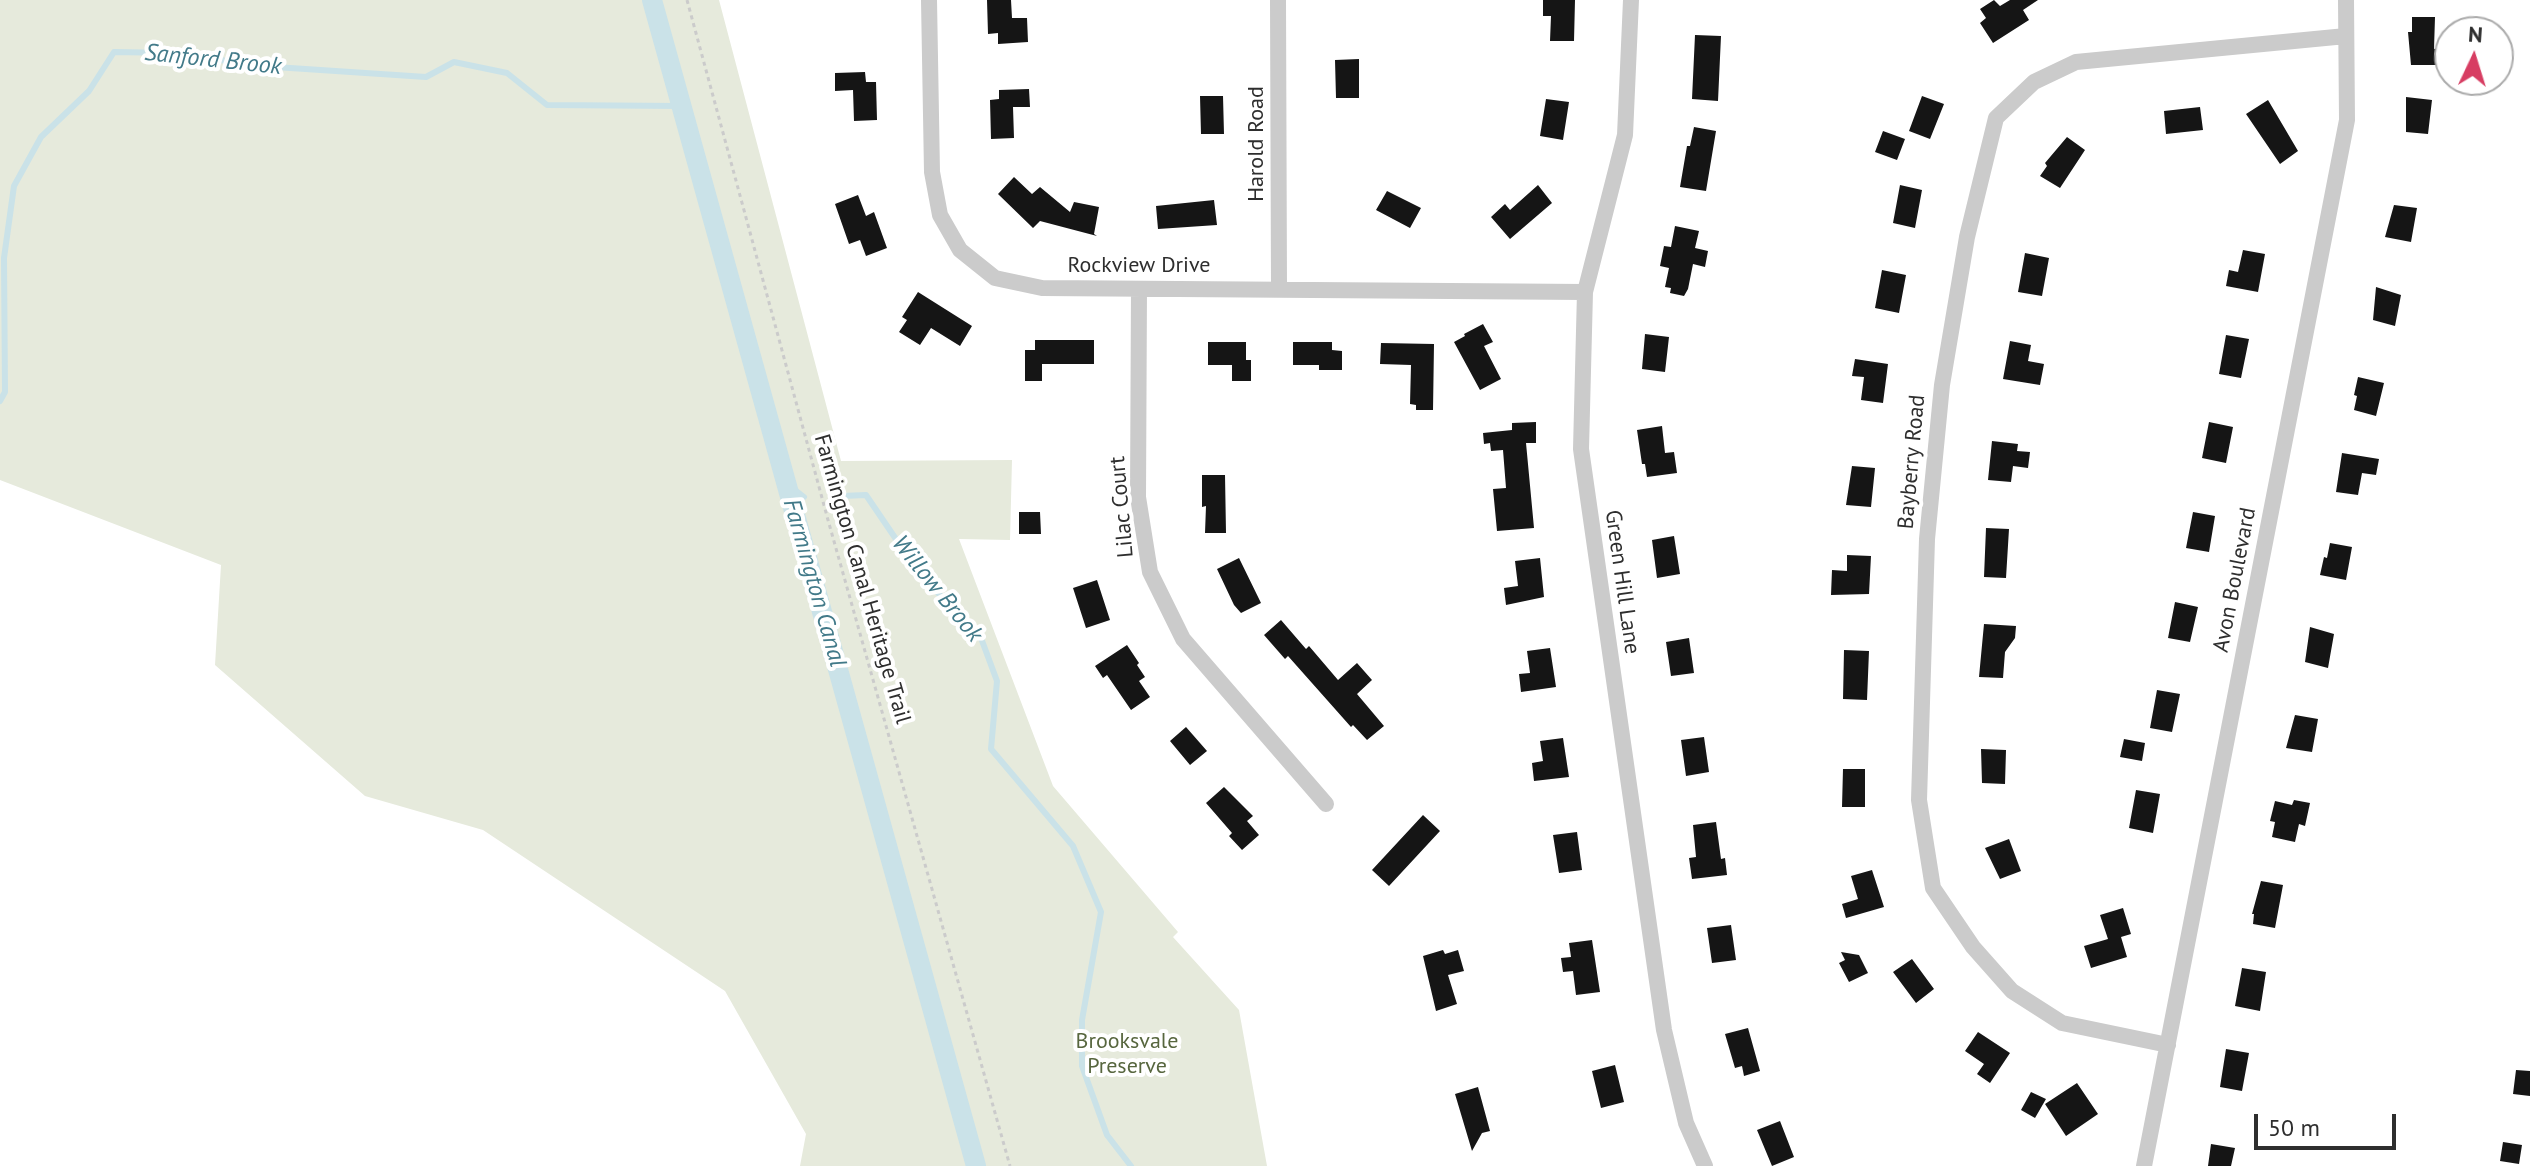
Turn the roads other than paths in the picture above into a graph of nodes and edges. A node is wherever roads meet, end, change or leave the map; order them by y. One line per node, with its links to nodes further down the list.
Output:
1 (929, 0): 7 (street, Rockview Drive)
2 (1278, 0): 6 (street, Harold Road)
3 (1631, 0): 8 (street, Green Hill Lane)
4 (2346, 0): 5 (street, Avon Boulevard)
5 (2346, 36): 10 (street, Avon Boulevard); 10 (street, Bayberry Road)
6 (1279, 288): 7 (street, Rockview Drive); 8 (street, Rockview Drive)
7 (1139, 289): 9 (street, Lilac Court)
8 (1585, 292): 11 (street, Green Hill Lane)
9 (1326, 804)
10 (2168, 1045): 12 (street, Avon Boulevard)
11 (1705, 1166)
12 (2144, 1166)

